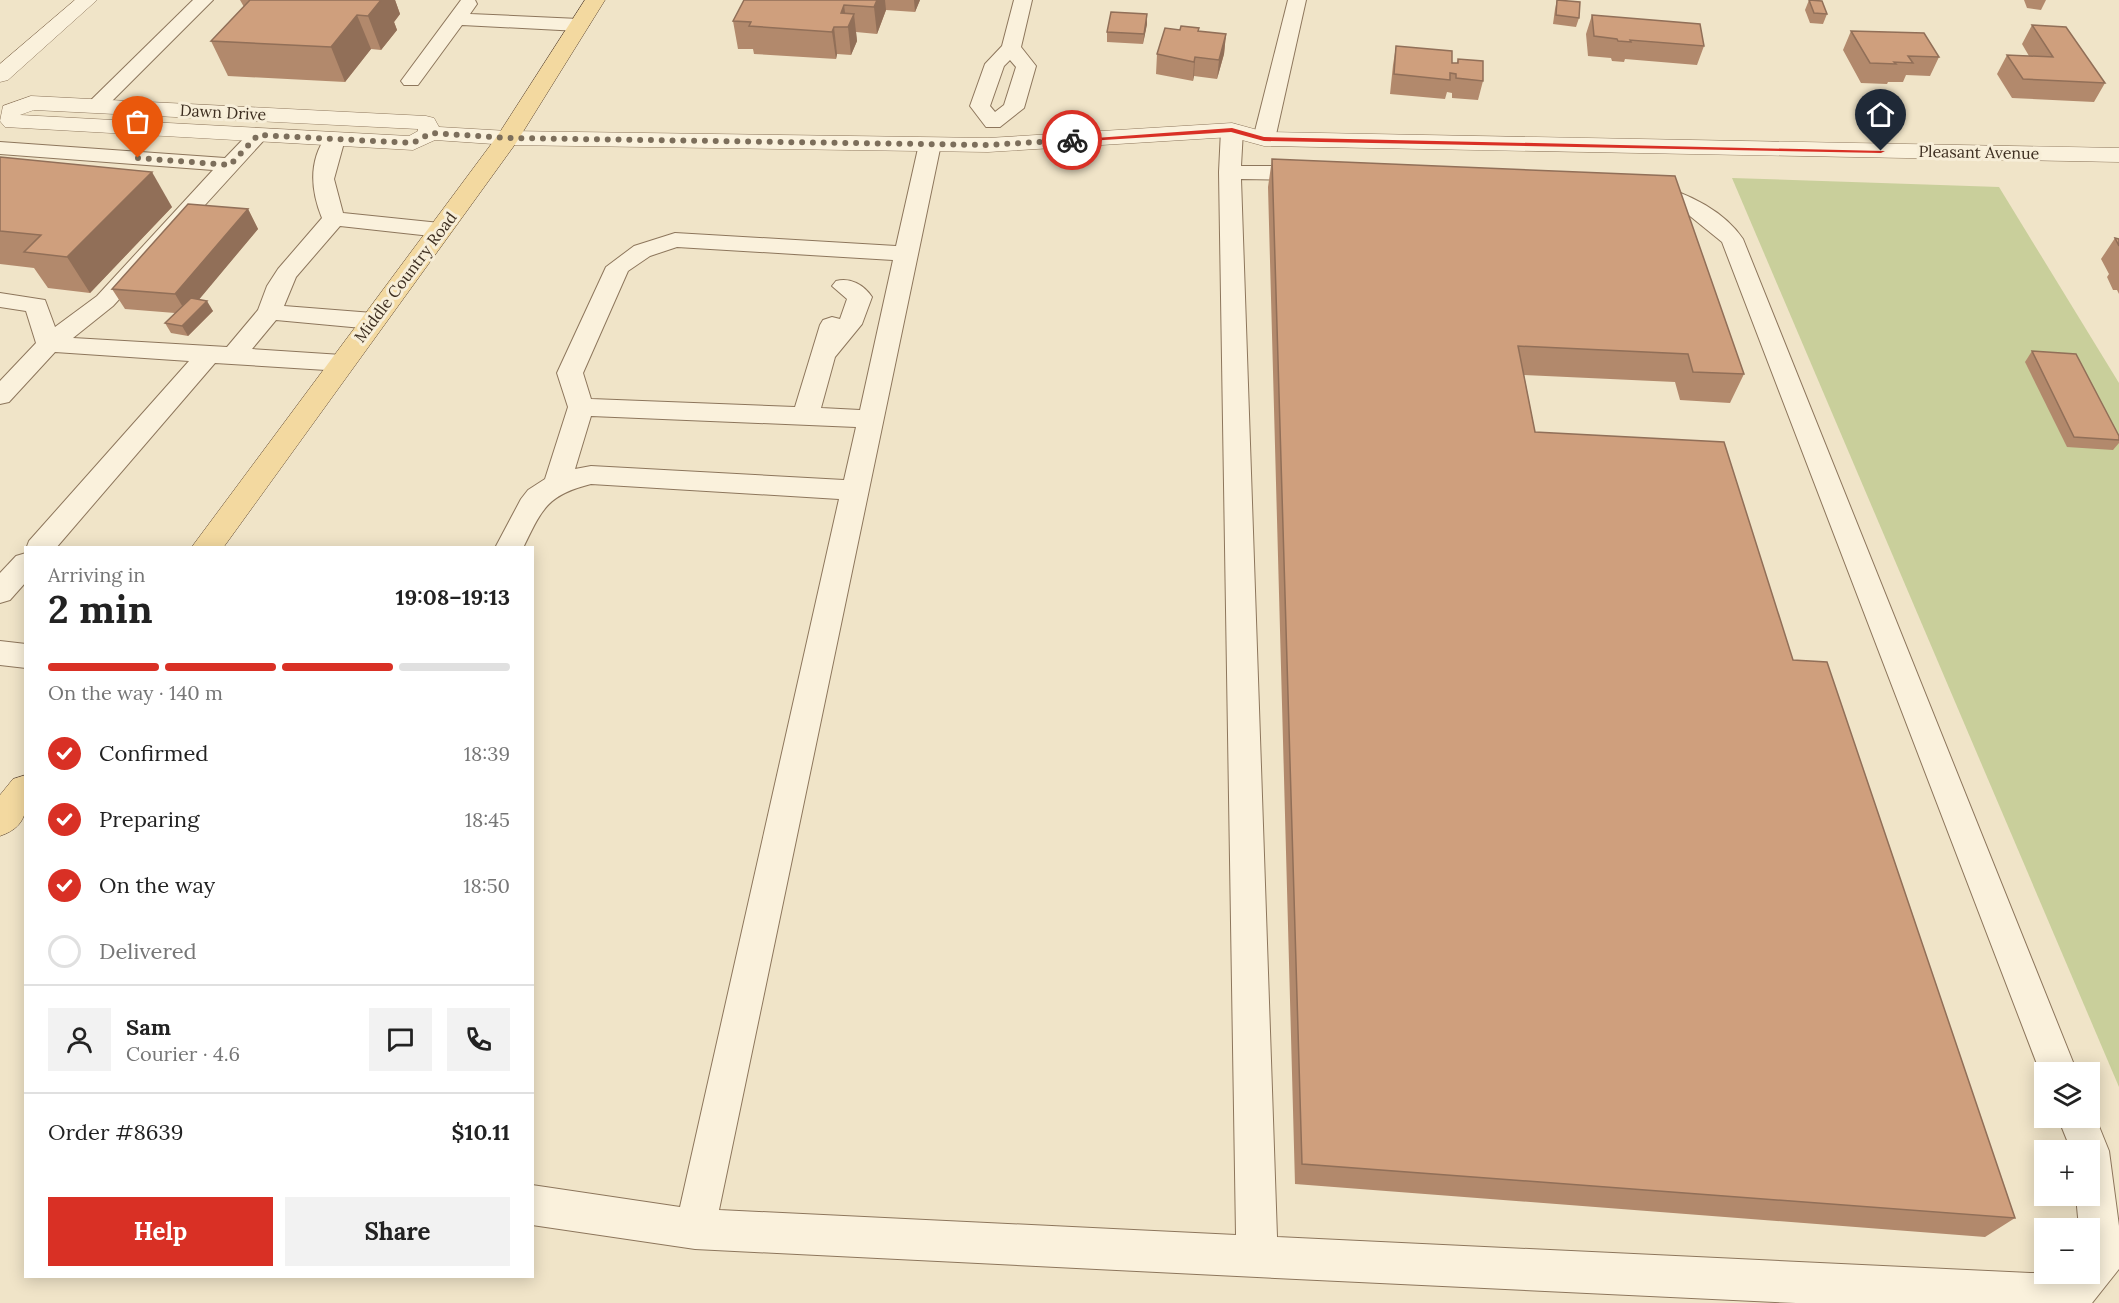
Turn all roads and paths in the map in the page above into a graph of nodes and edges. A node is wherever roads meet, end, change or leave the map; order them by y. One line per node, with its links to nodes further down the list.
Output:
1 (87, 0): 10 (street)
2 (204, 0): 12 (lane)
3 (471, 0): 7 (lane)
4 (595, 0): 8 (main road, Middle Country Road)
5 (1023, 0): 9 (lane)
6 (1297, 0): 20 (lane)
7 (457, 19): 8 (lane); 11 (lane)
8 (579, 24): 18 (main road, Middle Country Road)
9 (1011, 48): 16 (lane); 16 (lane)
10 (0, 75)
11 (411, 81)
12 (96, 106): 13 (street, Dawn Drive); 15 (street, Dawn Drive)
13 (5, 110): 17 (street, Dawn Drive)
14 (1232, 130): 16 (street, Pleasant Avenue); 20 (street, Pleasant Avenue); 25 (lane)
15 (431, 133): 18 (street, Dawn Drive); 19 (street, Dawn Drive)
16 (991, 134): 21 (street, Pleasant Avenue)
17 (258, 135): 19 (street, Dawn Drive); 24 (lane)
18 (508, 138): 21 (street, Pleasant Avenue); 29 (main road, Middle Country Road)
19 (334, 139): 28 (lane)
20 (1264, 139): 23 (street, Pleasant Avenue)
21 (930, 144): 31 (lane)
22 (0, 148): 24 (lane)
23 (2119, 155)
24 (230, 165): 36 (lane)
25 (1230, 172): 26 (lane); 59 (lane)
26 (1334, 174)
27 (1625, 185): 55 (lane)
28 (334, 219): 29 (lane); 33 (lane)
29 (440, 230): 34 (main road, Middle Country Road)
30 (854, 252): 31 (lane); 38 (lane); 41 (lane)
31 (906, 254): 43 (lane)
32 (0, 300): 36 (lane)
33 (270, 312): 34 (lane); 37 (lane)
34 (373, 321): 39 (main road, Middle Country Road)
35 (832, 325): 38 (lane)
36 (49, 344): 37 (lane); 40 (lane)
37 (221, 355): 39 (lane); 46 (lane)
38 (822, 360): 42 (lane)
39 (342, 363): 47 (main road, Middle Country Road)
40 (0, 396)
41 (581, 406): 42 (lane); 44 (lane)
42 (806, 415): 43 (lane)
43 (870, 419): 45 (lane)
44 (557, 482): 45 (lane); 48 (lane)
45 (855, 490): 58 (lane)
46 (41, 546)
47 (207, 546)
48 (510, 546)
49 (24, 564): 50 (lane)
50 (0, 592)
51 (0, 652): 52 (lane)
52 (24, 656)
53 (24, 792): 54 (main road)
54 (0, 821)
55 (2055, 1062)
56 (2081, 1128): 59 (lane)
57 (534, 1205): 58 (lane)
58 (694, 1229): 59 (lane)
59 (1257, 1257)

